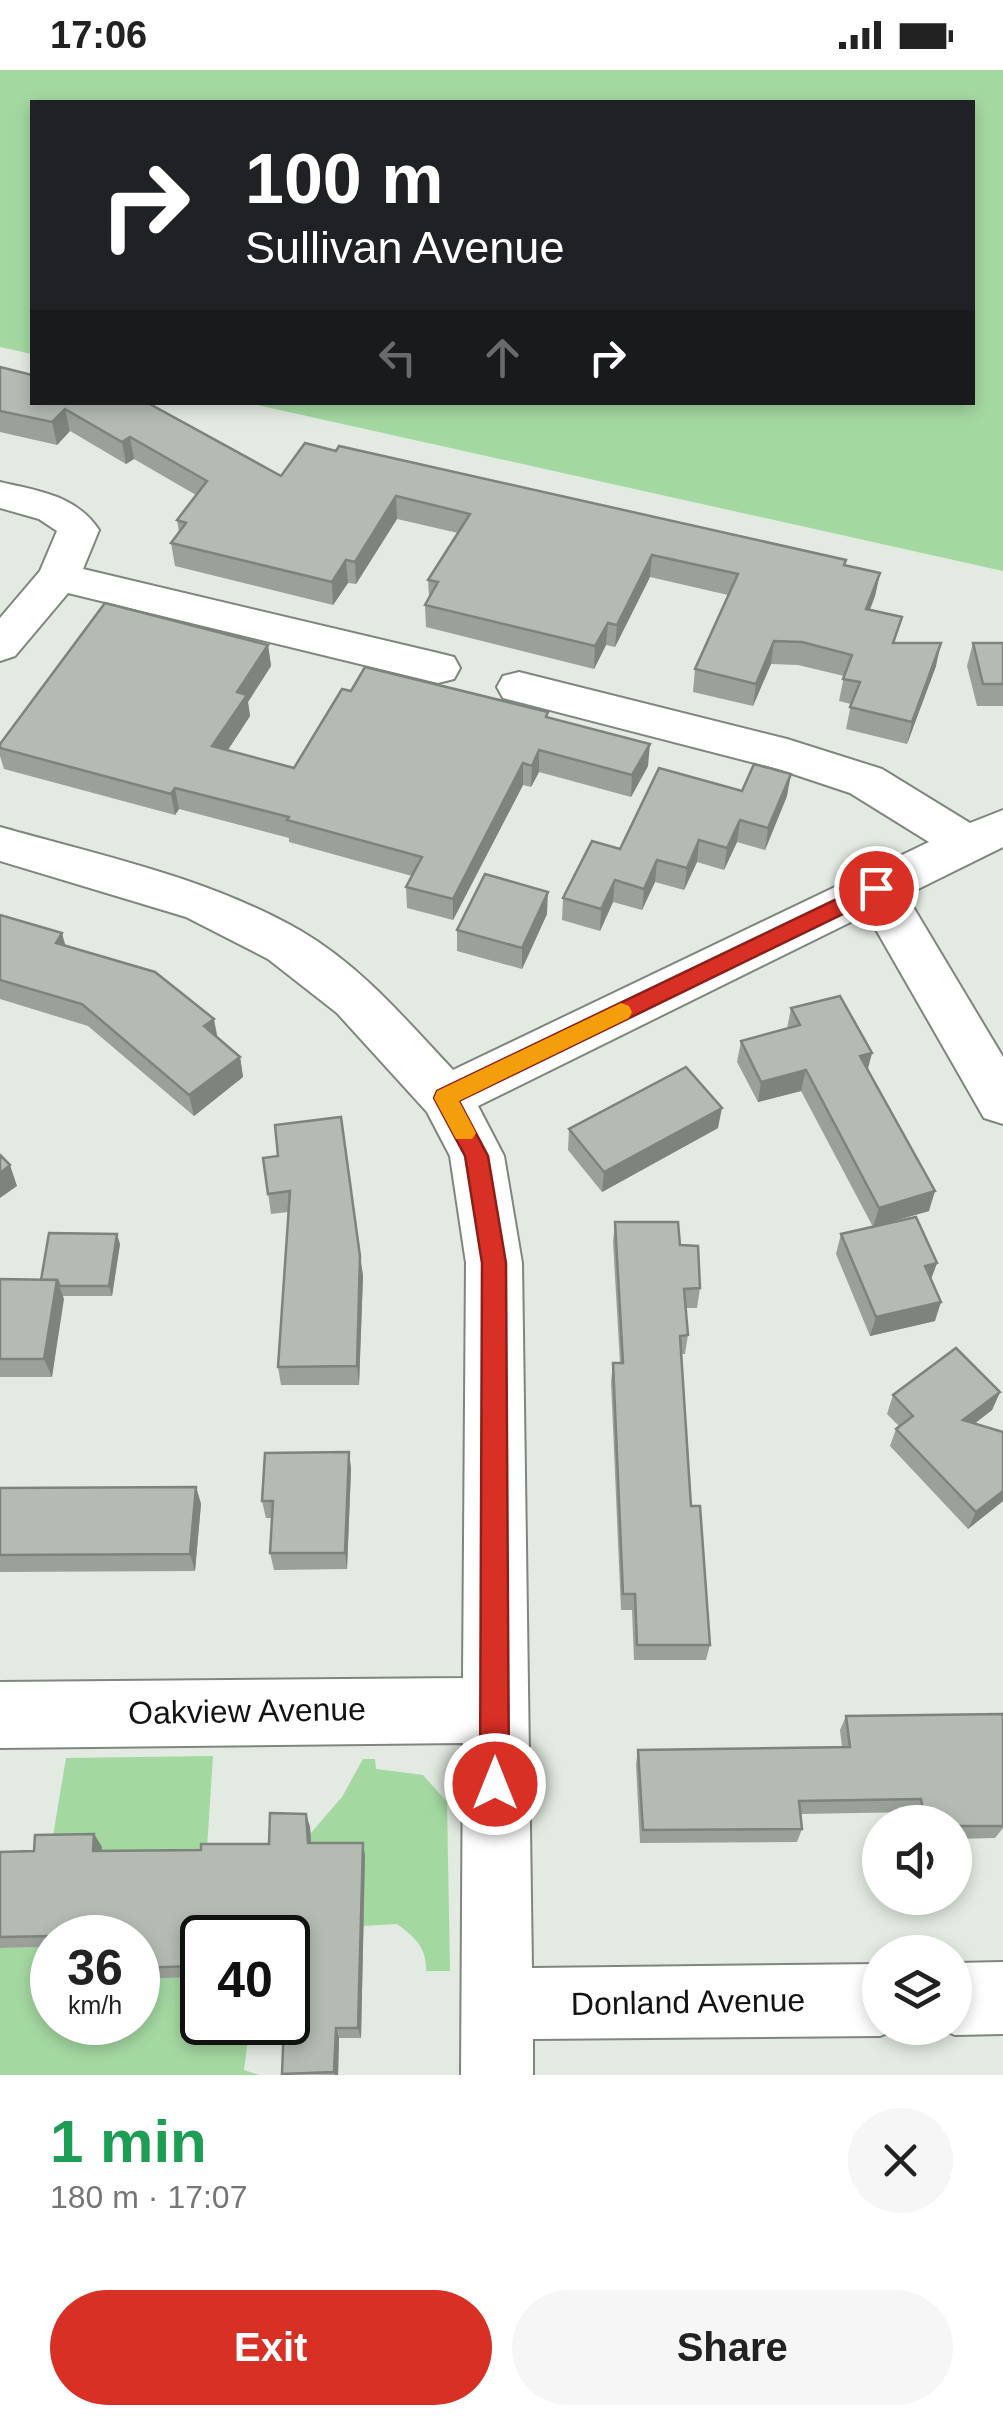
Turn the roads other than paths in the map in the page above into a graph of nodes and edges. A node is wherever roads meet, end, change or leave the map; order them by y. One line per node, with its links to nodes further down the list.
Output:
1 (0, 495): 2 (street)
2 (58, 578): 3 (street); 4 (street)
3 (0, 646)
4 (438, 668)
5 (519, 687): 6 (street)
6 (984, 835): 8 (street)
7 (0, 844): 9 (street)
8 (876, 888): 9 (street); 10 (street)
9 (446, 1098): 11 (street)
10 (1003, 1103)
11 (494, 1710): 12 (street, Oakview Avenue); 16 (street)
12 (0, 1715)
13 (1003, 1998): 14 (street)
14 (972, 1999)
15 (862, 2000): 16 (street, Donland Avenue)
16 (496, 2004): 17 (street)
17 (497, 2075)

